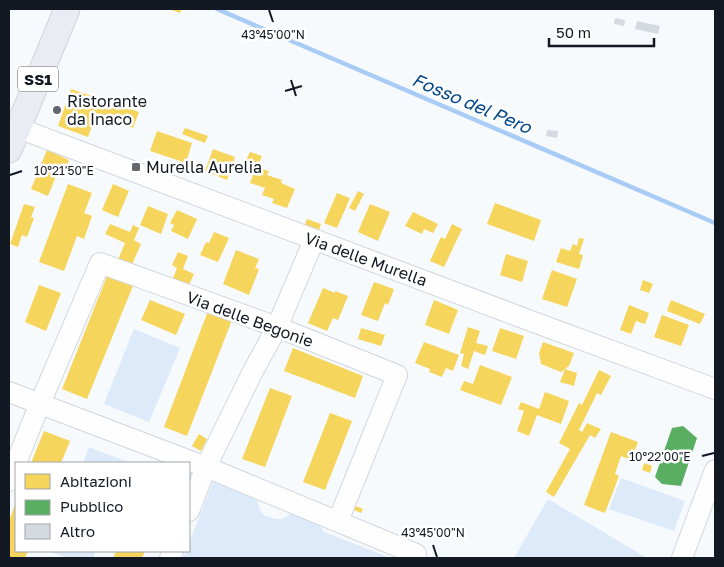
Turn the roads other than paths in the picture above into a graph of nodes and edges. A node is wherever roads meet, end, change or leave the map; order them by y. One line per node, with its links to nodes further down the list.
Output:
1 (67, 9): 2 (main road, SS1)
2 (13, 139): 3 (street, Via delle Murella)
3 (314, 240): 4 (street); 5 (street, Via delle Murella)
4 (277, 327): 7 (street, Via delle Begonie); 10 (street); 14 (street, Via delle Begonie)
5 (715, 389)
6 (9, 392): 7 (street)
7 (40, 405): 8 (street); 10 (street)
8 (17, 462)
9 (15, 466): 12 (street)
10 (206, 468): 13 (street); 14 (street)
11 (715, 470): 16 (street)
12 (9, 481)
13 (190, 508)
14 (338, 521): 15 (street)
15 (415, 558)
16 (682, 558)

